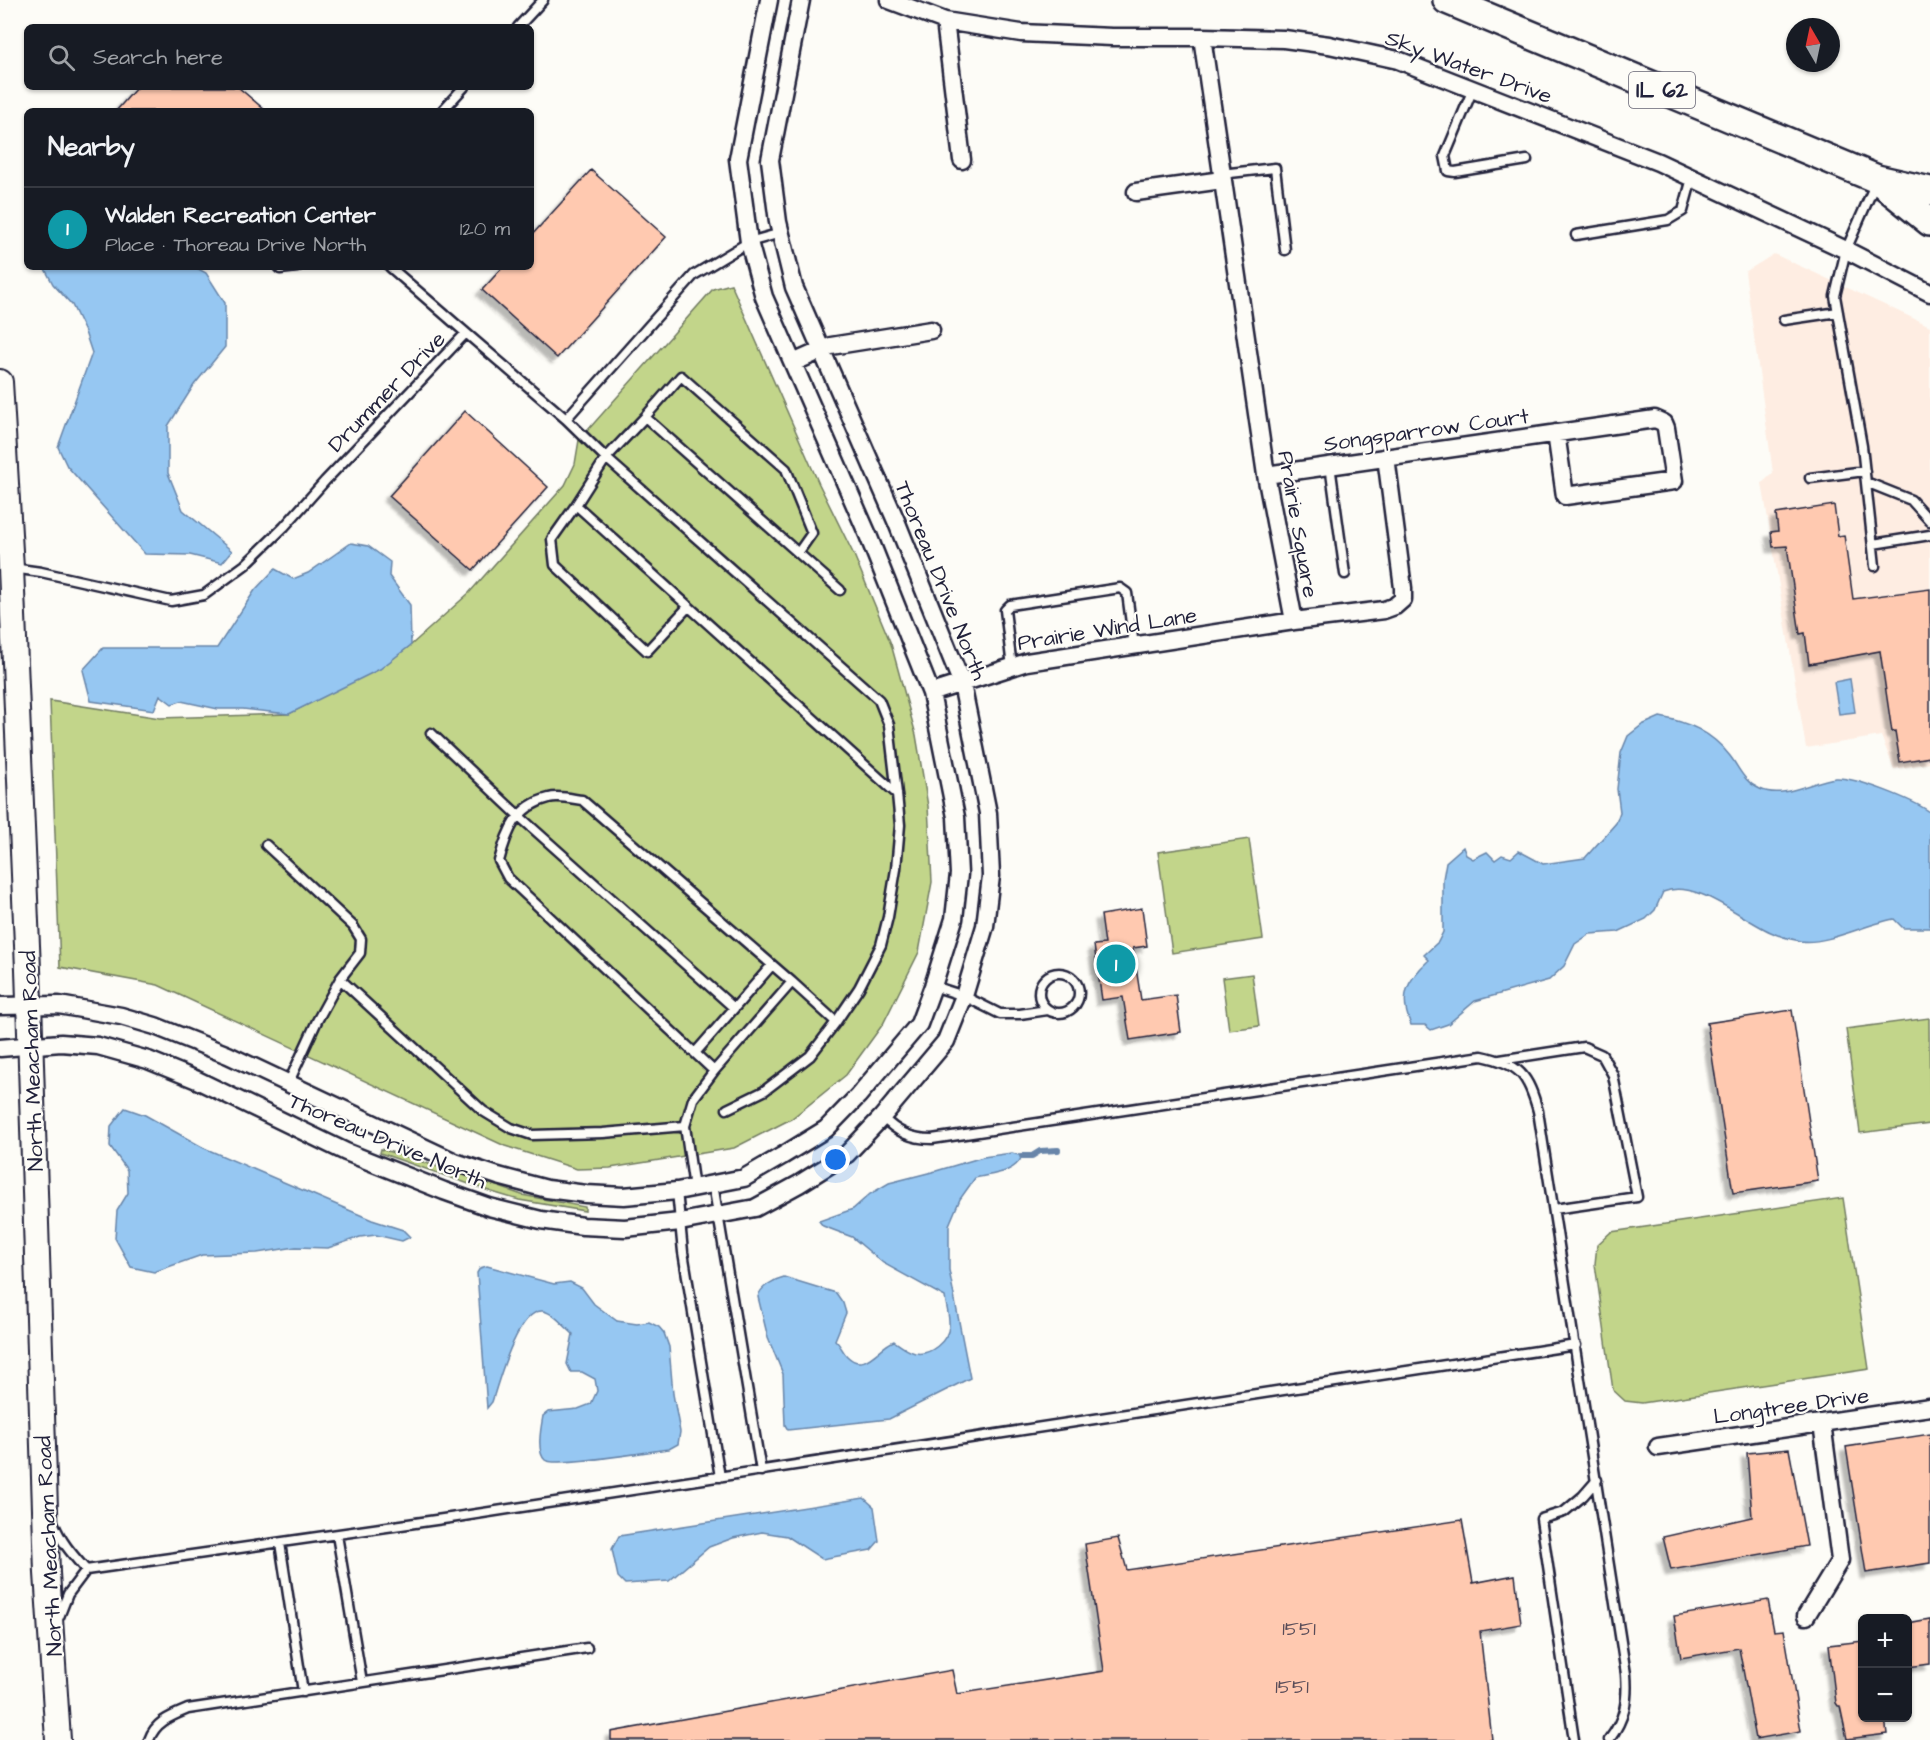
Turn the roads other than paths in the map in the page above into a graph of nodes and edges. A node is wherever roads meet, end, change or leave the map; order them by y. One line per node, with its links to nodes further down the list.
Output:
1 (543, 0): 7 (lane)
2 (769, 0): 22 (street, Thoreau Drive North)
3 (801, 0): 20 (street, Thoreau Drive North)
4 (889, 0): 6 (street, Sky Water Drive)
5 (1448, 0): 16 (main road, IL 62)
6 (945, 21): 8 (street, Sky Water Drive); 12 (street)
7 (521, 24)
8 (1202, 37): 9 (street, Sky Water Drive); 14 (street)
9 (1473, 88): 13 (lane); 15 (street, Sky Water Drive)
10 (461, 90): 11 (lane)
11 (445, 108)
12 (962, 160)
13 (1527, 160)
14 (1222, 177): 18 (street); 23 (lane); 41 (street, Prairie Square)
15 (1692, 178): 21 (lane); 24 (street, Sky Water Drive)
16 (1877, 179): 17 (main road, IL 62); 19 (main road, IL 62); 24 (lane)
17 (1930, 191)
18 (1136, 192)
19 (1930, 222)
20 (781, 233): 22 (lane); 31 (street, Thoreau Drive North)
21 (1576, 235)
22 (749, 242): 32 (street, Thoreau Drive North); 35 (lane)
23 (1285, 250)
24 (1846, 250): 26 (street, Sky Water Drive); 27 (lane)
25 (393, 270): 30 (lane)
26 (1930, 293)
27 (1838, 312): 28 (lane); 40 (lane)
28 (1784, 320)
29 (932, 330): 31 (street)
30 (466, 333): 35 (lane, Drummer Drive); 50 (lane, Drummer Drive)
31 (822, 351): 32 (street); 57 (street, Thoreau Drive North)
32 (793, 363): 58 (street, Thoreau Drive North)
33 (0, 381): 50 (main road, North Meacham Road)
34 (645, 417): 38 (lane); 48 (lane); 48 (lane)
35 (566, 419): 38 (lane, Drummer Drive)
36 (1556, 433): 36 (street, Songsparrow Court); 37 (street, Songsparrow Court)
37 (1386, 457): 39 (street, Songsparrow Court); 54 (street, Prairie Square)
38 (606, 458): 44 (lane); 60 (lane, Drummer Drive)
39 (1330, 465): 41 (street, Songsparrow Court); 51 (lane)
40 (1865, 471): 42 (lane); 43 (lane)
41 (1266, 475): 54 (street, Prairie Square)
42 (1810, 478)
43 (1866, 482): 45 (lane); 47 (lane)
44 (576, 506): 53 (lane); 53 (lane)
45 (1930, 521)
46 (1930, 535): 47 (lane)
47 (1873, 544): 49 (lane)
48 (798, 553): 52 (lane)
49 (1875, 566)
50 (6, 567): 69 (main road, North Meacham Road)
51 (1345, 574)
52 (840, 590)
53 (688, 607): 60 (lane)
54 (1294, 621): 55 (street, Prairie Wind Lane)
55 (1134, 646): 56 (street, Prairie Wind Lane); 56 (lane)
56 (1012, 667): 57 (street, Prairie Wind Lane)
57 (962, 684): 58 (street, Prairie Wind Lane); 67 (street, Thoreau Drive North)
58 (931, 693): 66 (street, Thoreau Drive North)
59 (431, 733): 61 (lane)
60 (897, 794): 72 (lane, Drummer Drive)
61 (519, 816): 63 (lane); 70 (lane); 75 (lane)
62 (266, 845): 64 (lane)
63 (772, 965): 65 (lane); 70 (lane)
64 (340, 979): 78 (lane); 81 (lane)
65 (792, 982): 72 (lane); 77 (lane)
66 (933, 986): 67 (lane); 82 (street, Thoreau Drive North)
67 (964, 996): 71 (lane); 80 (street, Thoreau Drive North)
68 (0, 1006): 69 (street, Thoreau Drive North)
69 (29, 1006): 73 (main road, North Meacham Road); 78 (street, Thoreau Drive North)
70 (734, 1008): 75 (lane)
71 (1047, 1010): 71 (lane)
72 (836, 1022): 79 (lane, Drummer Drive)
73 (30, 1046): 74 (street, Thoreau Drive North); 87 (street, Thoreau Drive North); 93 (main road, North Meacham Road)
74 (0, 1048)
75 (695, 1053): 77 (lane)
76 (1499, 1060): 80 (lane); 85 (lane); 85 (lane)
77 (714, 1071): 81 (lane)
78 (288, 1084): 84 (street, Thoreau Drive North)
79 (727, 1109)
80 (882, 1117): 86 (street, Thoreau Drive North)
81 (685, 1126): 83 (lane)
82 (713, 1184): 83 (street, Thoreau Drive North); 86 (lane)
83 (694, 1188): 84 (street, Thoreau Drive North)
84 (677, 1191): 87 (lane)
85 (1554, 1209): 88 (lane)
86 (718, 1215): 87 (street, Thoreau Drive North); 92 (lane)
87 (680, 1222): 94 (lane)
88 (1576, 1345): 92 (lane); 95 (lane)
89 (1930, 1407): 90 (street, Longtree Drive)
90 (1822, 1423): 91 (street, Longtree Drive); 99 (street)
91 (1658, 1447)
92 (761, 1471): 94 (lane)
93 (44, 1477): 98 (lane); 100 (main road, North Meacham Road)
94 (720, 1477): 96 (lane)
95 (1597, 1480): 106 (lane); 107 (lane)
96 (337, 1535): 97 (lane); 102 (lane)
97 (280, 1543): 98 (lane); 103 (lane)
98 (86, 1570): 100 (lane)
99 (1806, 1616)
100 (52, 1644): 104 (main road, North Meacham Road)
101 (587, 1648): 102 (lane)
102 (362, 1682): 103 (lane)
103 (303, 1692): 105 (lane)
104 (58, 1740)
105 (148, 1740)
106 (1574, 1740)
107 (1609, 1740)

